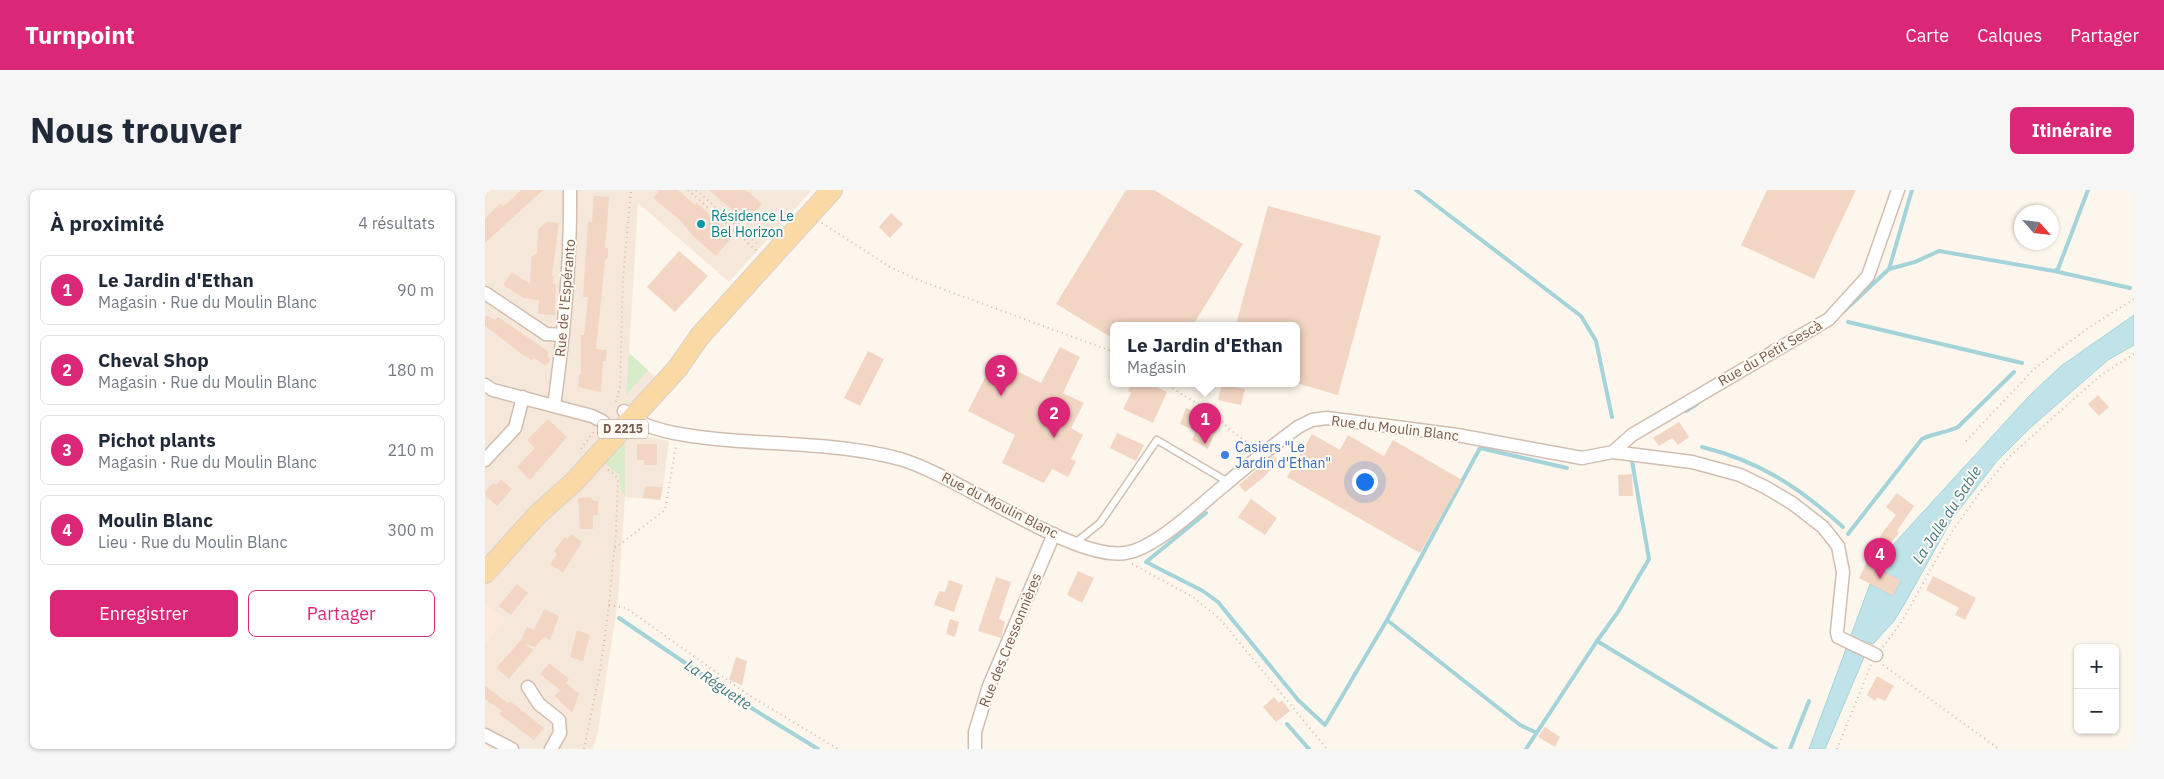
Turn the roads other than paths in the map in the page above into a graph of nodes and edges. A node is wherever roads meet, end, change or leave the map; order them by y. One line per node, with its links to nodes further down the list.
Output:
1 (570, 190): 5 (street, Rue de l'Espéranto)
2 (832, 190): 9 (main road, D 2215)
3 (1898, 190): 11 (street, Rue du Petit Sescà)
4 (485, 293): 5 (street)
5 (563, 335): 8 (street, Rue de l'Espéranto)
6 (485, 385): 7 (street)
7 (523, 397): 8 (street); 12 (street)
8 (554, 406): 10 (street)
9 (628, 414): 10 (main road, D 2215); 14 (street, Rue du Moulin Blanc)
10 (613, 431): 16 (main road, D 2215)
11 (1613, 452): 13 (street, Rue du Moulin Blanc); 17 (street, Rue du Moulin Blanc)
12 (485, 460)
13 (1228, 482): 15 (street, Rue du Moulin Blanc); 15 (lane)
14 (1054, 534): 15 (street, Rue du Moulin Blanc); 22 (street, Rue des Cressonnières)
15 (1075, 543)
16 (485, 573)
17 (1876, 655)
18 (528, 687): 21 (street)
19 (485, 735): 20 (street)
20 (512, 749)
21 (551, 749)
22 (975, 749)

